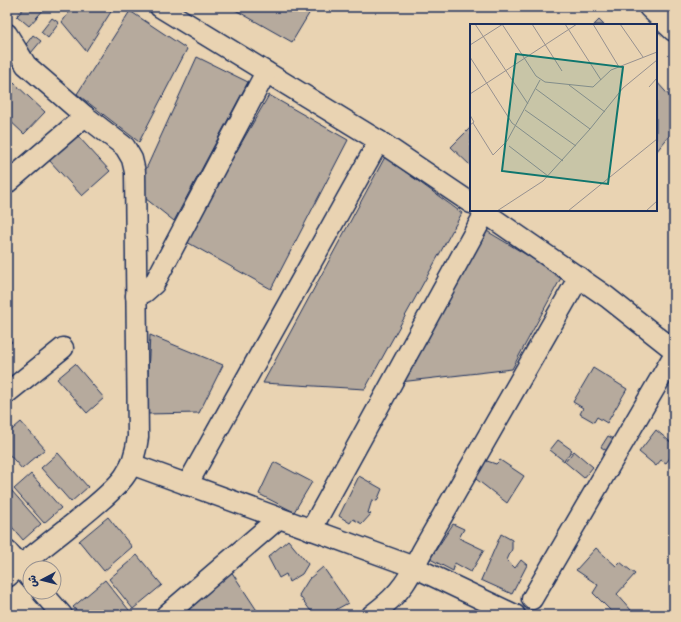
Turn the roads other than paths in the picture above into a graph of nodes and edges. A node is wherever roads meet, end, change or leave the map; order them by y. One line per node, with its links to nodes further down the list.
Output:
1 (160, 7): 5 (street)
2 (650, 7): 3 (main road)
3 (674, 30)
4 (7, 34): 6 (street)
5 (266, 72): 7 (street); 13 (street)
6 (85, 116): 8 (street); 13 (street)
7 (379, 141): 9 (street); 19 (street)
8 (7, 183)
9 (470, 203)
10 (478, 211): 21 (street)
11 (482, 211): 12 (street)
12 (579, 277): 15 (street); 23 (street)
13 (136, 296): 18 (street)
14 (63, 348): 17 (street)
15 (674, 350)
16 (674, 355): 25 (street)
17 (7, 393)
18 (131, 464): 19 (street); 24 (street)
19 (187, 485): 20 (street)
20 (279, 518): 21 (street); 28 (street)
21 (311, 530): 23 (street)
22 (7, 551): 24 (street)
23 (414, 567): 29 (street); 30 (street)
24 (19, 574)
25 (532, 599)
26 (49, 600): 27 (street)
27 (62, 615)
28 (166, 615)
29 (372, 615)
30 (515, 615)

